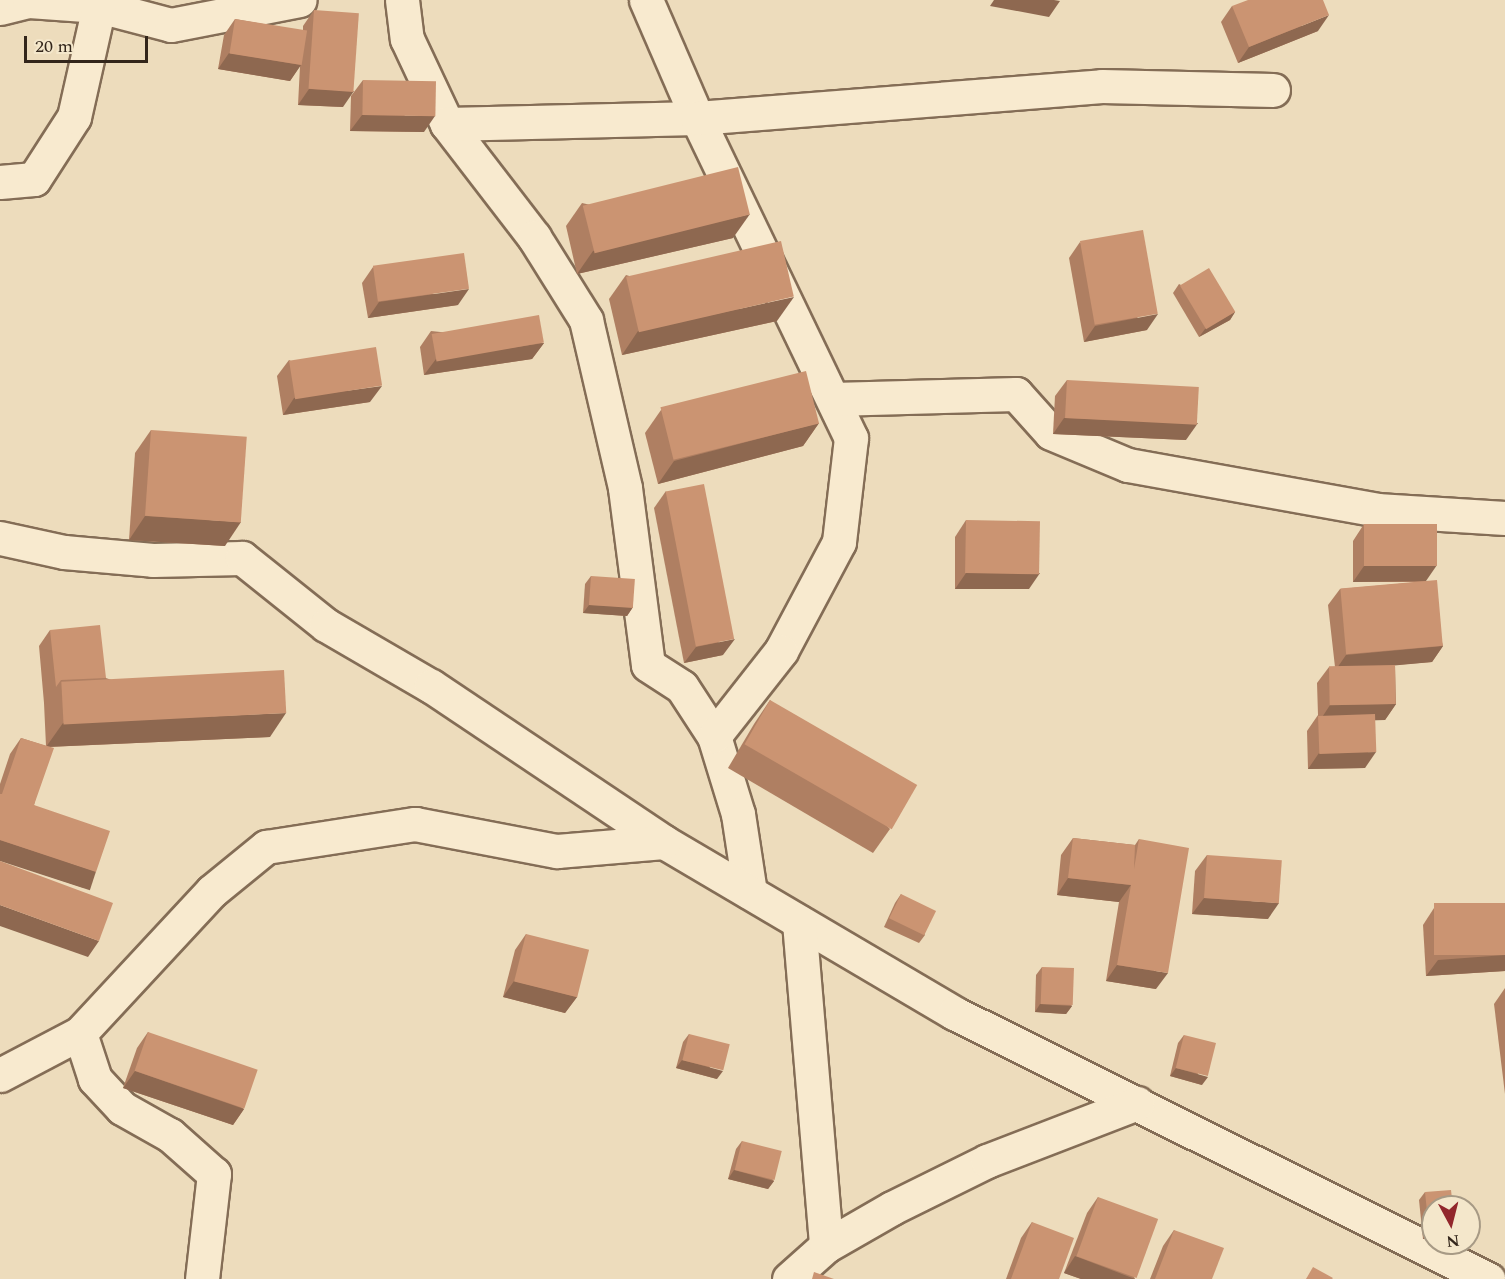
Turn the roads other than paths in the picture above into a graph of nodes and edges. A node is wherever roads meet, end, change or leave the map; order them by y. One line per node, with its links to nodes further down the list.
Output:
1 (300, 0): 4 (street)
2 (402, 0): 8 (street)
3 (646, 0): 7 (street)
4 (99, 6): 5 (street); 9 (street)
5 (0, 8)
6 (1273, 90): 7 (street)
7 (697, 118): 8 (street); 10 (street)
8 (447, 124): 13 (street)
9 (0, 182)
10 (833, 399): 11 (street); 13 (street)
11 (1505, 518)
12 (0, 538): 14 (street)
13 (714, 736): 15 (street)
14 (664, 842): 15 (street); 17 (street)
15 (750, 892): 16 (street)
16 (800, 922): 19 (street); 20 (street)
17 (80, 1033): 18 (street); 21 (street)
18 (0, 1075)
19 (1137, 1103): 20 (street); 23 (street)
20 (826, 1246): 22 (street)
21 (202, 1279)
22 (789, 1279)
23 (1488, 1279)

